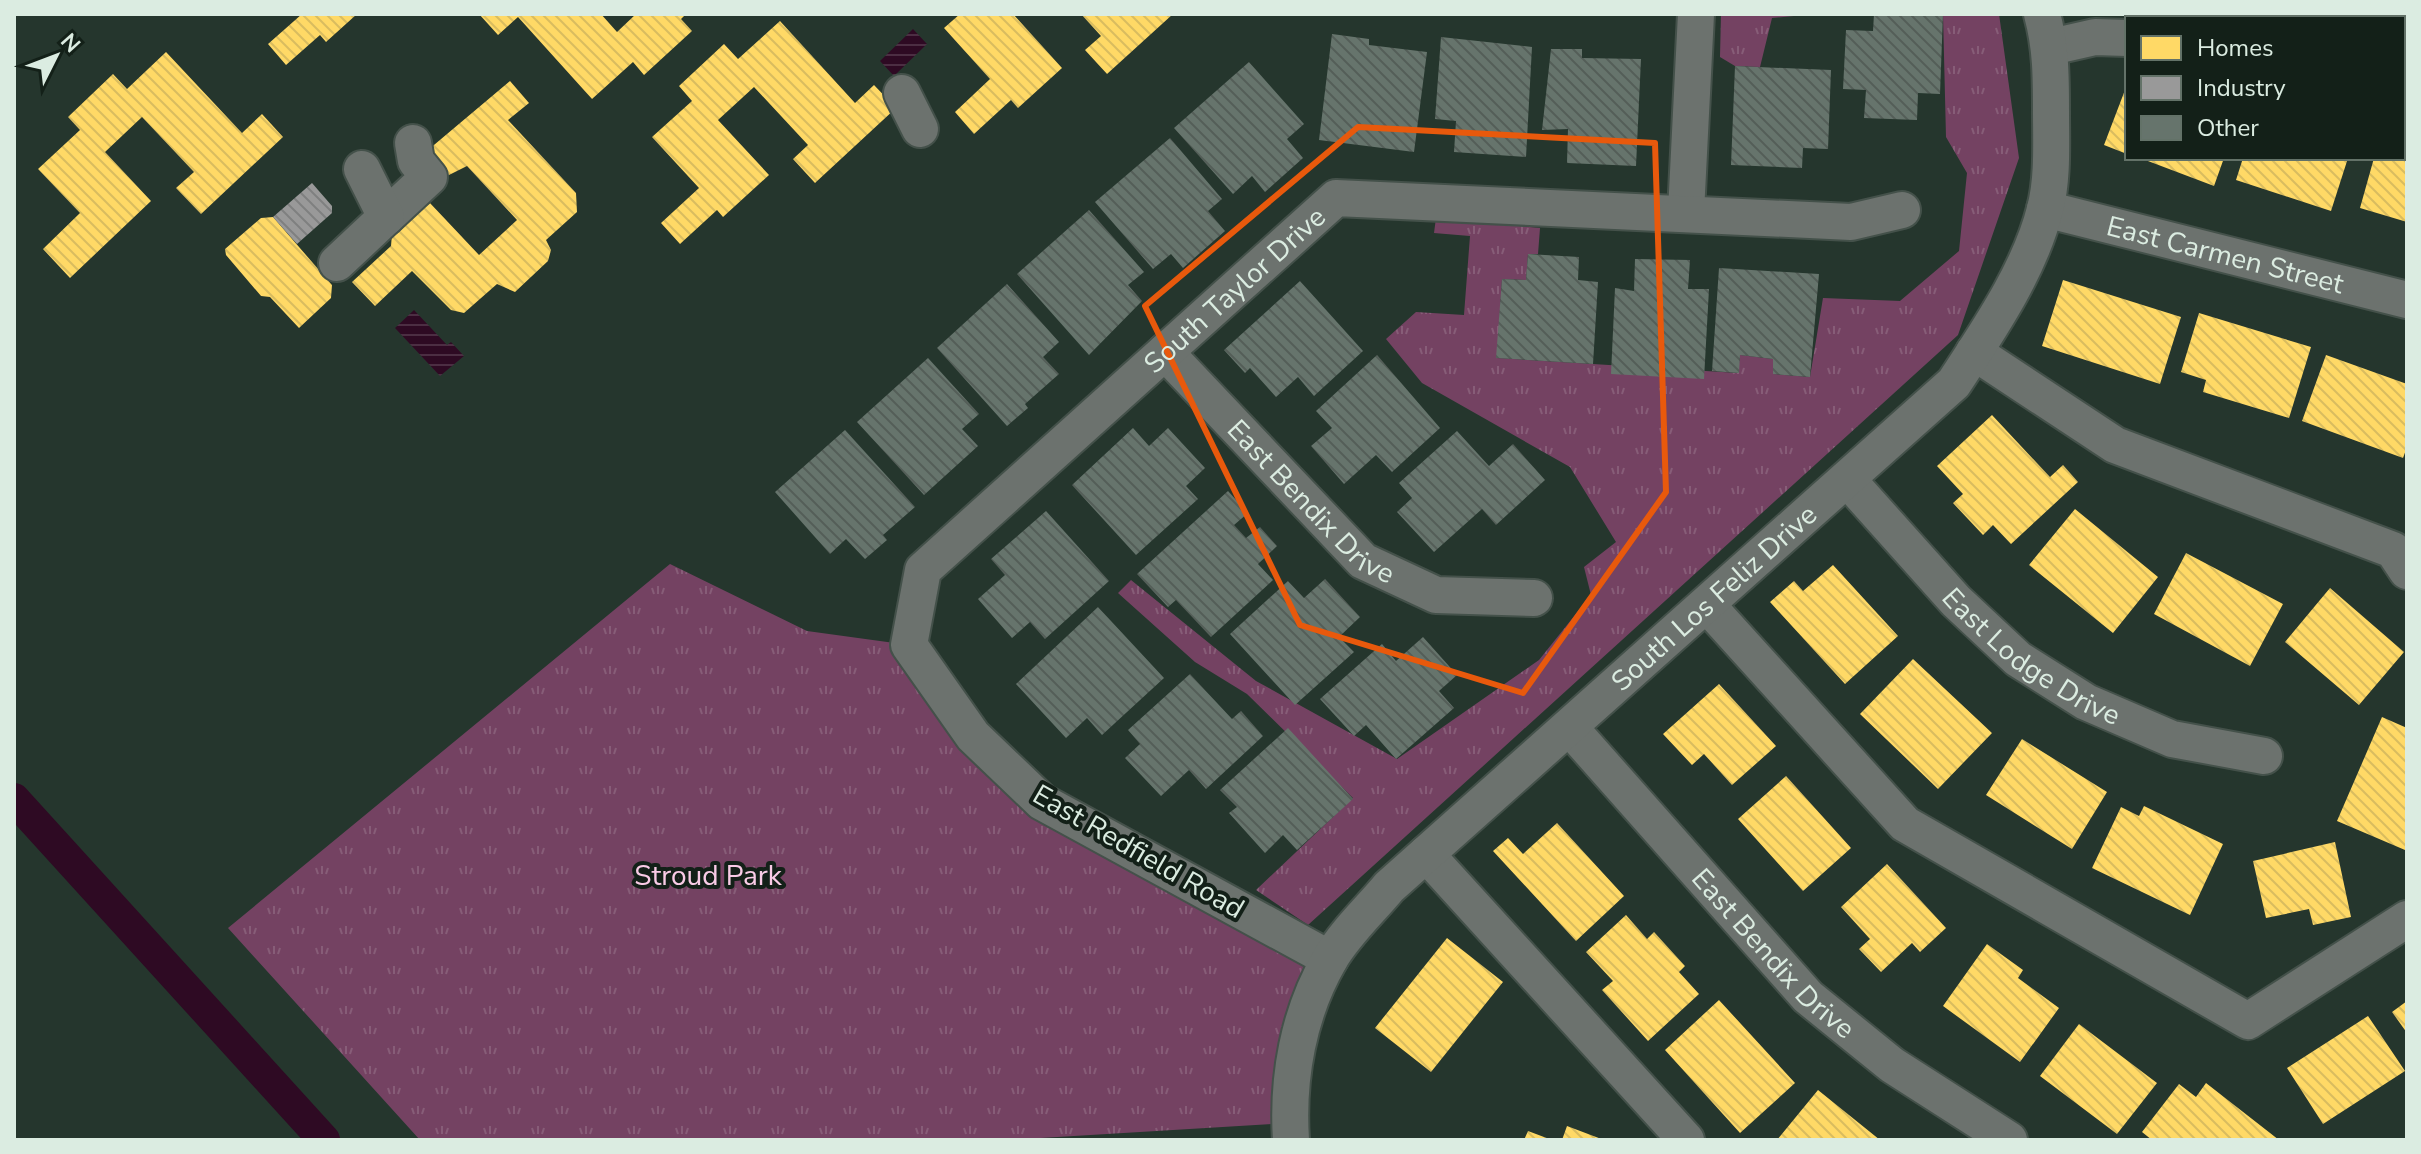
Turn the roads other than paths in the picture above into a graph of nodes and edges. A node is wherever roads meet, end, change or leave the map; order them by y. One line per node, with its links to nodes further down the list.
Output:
1 (1696, 14): 10 (street)
2 (2046, 30): 3 (street); 8 (street, South Los Feliz Drive)
3 (2125, 38)
4 (902, 93): 5 (street)
5 (920, 129)
6 (413, 143): 11 (street)
7 (362, 169): 11 (street)
8 (2045, 209): 13 (street, East Carmen Street); 15 (street, South Los Feliz Drive)
9 (1902, 210): 10 (street, South Taylor Drive)
10 (1686, 212): 14 (street, South Taylor Drive)
11 (386, 217): 12 (street)
12 (337, 263)
13 (2407, 300)
14 (1165, 352): 18 (street, East Bendix Drive); 20 (street, South Taylor Drive)
15 (1974, 352): 16 (street, South Los Feliz Drive); 17 (street)
16 (1847, 479): 19 (street, South Los Feliz Drive); 22 (street, East Lodge Drive)
17 (2407, 571)
18 (1534, 598)
19 (1707, 605): 21 (street, South Los Feliz Drive); 24 (street)
20 (909, 645): 25 (street, East Redfield Road)
21 (1570, 728): 23 (street, South Los Feliz Drive); 28 (street, East Bendix Drive)
22 (2264, 756)
23 (1426, 854): 25 (street, South Los Feliz Drive); 27 (street)
24 (2407, 919)
25 (1330, 959): 26 (street, South Los Feliz Drive)
26 (1291, 1140)
27 (1686, 1140)
28 (2009, 1140)

